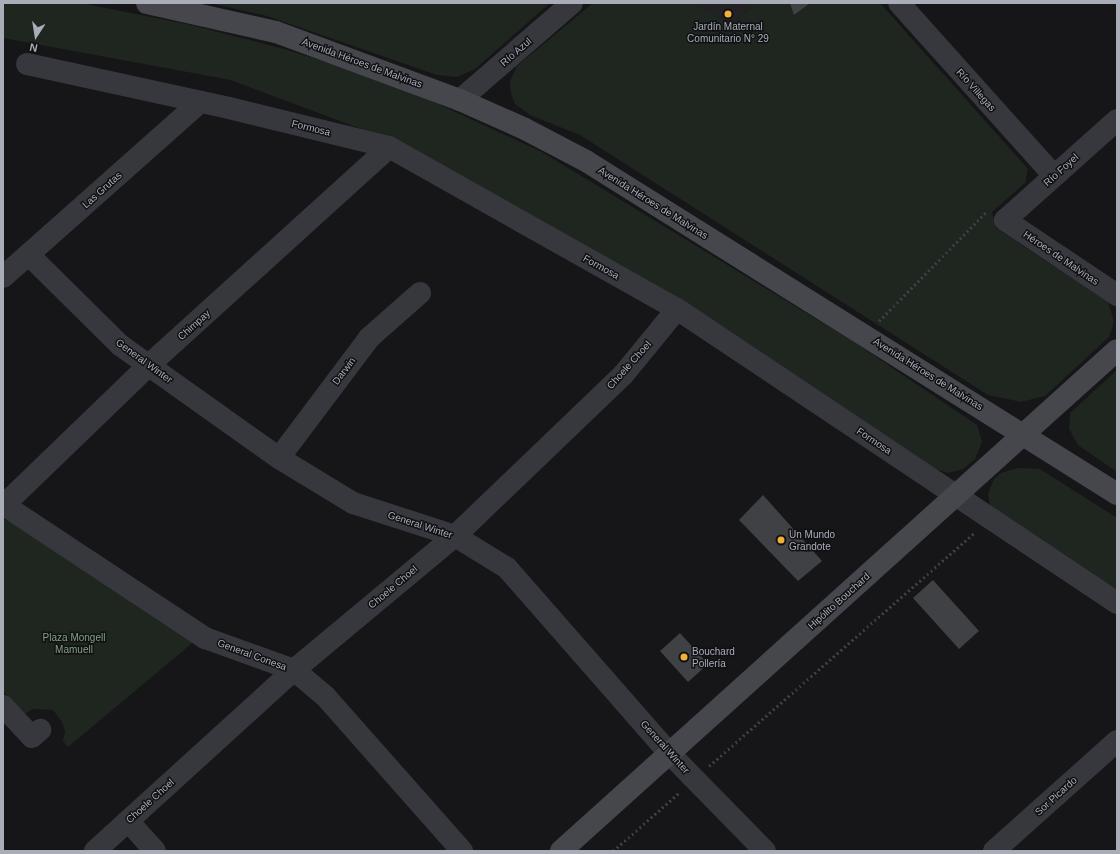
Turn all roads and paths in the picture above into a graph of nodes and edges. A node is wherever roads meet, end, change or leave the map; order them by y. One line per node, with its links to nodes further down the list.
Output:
1 (147, 3): 5 (main road, Avenida Héroes de Malvinas)
2 (572, 3): 5 (street, Río Azul)
3 (899, 3): 9 (street, Río Villegas)
4 (27, 64): 6 (street, Formosa)
5 (460, 100): 16 (main road, Avenida Héroes de Malvinas)
6 (200, 102): 8 (street, Formosa); 11 (street, Las Grutas)
7 (1117, 120): 9 (street, Río Foyel)
8 (389, 147): 15 (street, Formosa); 18 (street, Chimpay)
9 (1054, 176): 10 (street, Río Foyel)
10 (1005, 220): 14 (street, Héroes de Malvinas); 16 (path)
11 (29, 255): 12 (street, Las Grutas); 18 (street, General Winter)
12 (3, 277)
13 (420, 293): 20 (street, Darwin)
14 (1117, 295)
15 (677, 309): 22 (street, Formosa); 25 (street, Choele Choel)
16 (865, 335): 19 (main road, Avenida Héroes de Malvinas)
17 (1117, 350): 19 (main road, Hipólito Bouchard)
18 (149, 365): 20 (street, General Winter); 23 (street, Chimpay)
19 (1025, 434): 21 (main road, Avenida Héroes de Malvinas); 22 (main road, Hipólito Bouchard)
20 (279, 458): 25 (street, General Winter)
21 (1117, 494)
22 (956, 496): 24 (street, Formosa); 31 (main road, Hipólito Bouchard)
23 (4, 506): 27 (street, General Conesa)
24 (990, 518): 26 (street, Formosa); 32 (path)
25 (455, 536): 27 (street, Choele Choel); 31 (street, General Winter)
26 (1117, 603)
27 (294, 670): 33 (street, Choele Choel); 36 (street, General Conesa)
28 (3, 706): 29 (street)
29 (40, 730)
30 (1117, 741): 40 (street, Sor Picardo)
31 (669, 753): 32 (street, General Winter); 37 (main road, Hipólito Bouchard)
32 (694, 779): 38 (path); 39 (street, General Winter)
33 (128, 821): 34 (street, Choele Choel); 35 (street)
34 (95, 851)
35 (155, 851)
36 (462, 851)
37 (561, 851)
38 (613, 851)
39 (765, 851)
40 (994, 851)

